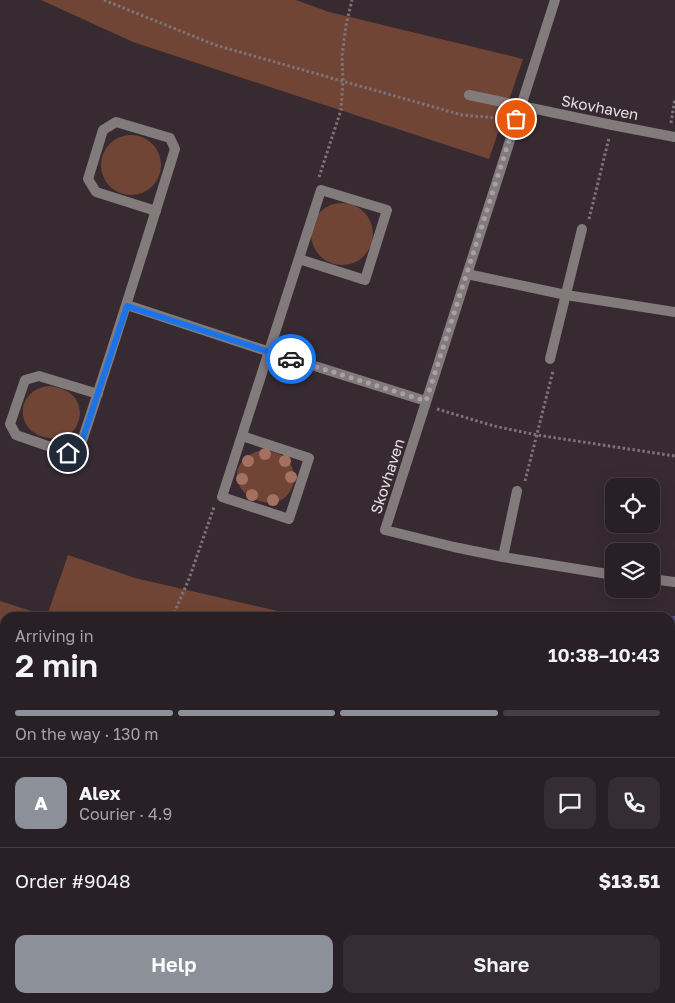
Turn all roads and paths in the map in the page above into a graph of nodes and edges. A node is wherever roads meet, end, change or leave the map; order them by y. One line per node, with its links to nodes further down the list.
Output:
1 (104, 0): 4 (path)
2 (352, 0): 5 (path)
3 (555, 0): 8 (street, Skovhaven)
4 (114, 2): 5 (path)
5 (343, 81): 8 (path); 11 (path)
6 (469, 95): 8 (street, Skovhaven)
7 (675, 98): 10 (path)
8 (520, 107): 9 (street, Skovhaven); 15 (street, Skovhaven)
9 (612, 126): 10 (street, Skovhaven); 13 (path)
10 (672, 136)
11 (321, 190): 14 (street); 14 (street)
12 (156, 211): 12 (street); 17 (street)
13 (582, 229): 16 (street)
14 (299, 259): 19 (street)
15 (467, 274): 16 (street); 22 (street, Skovhaven)
16 (566, 295): 18 (street); 20 (street)
17 (127, 306): 19 (street); 21 (street)
18 (675, 312)
19 (270, 352): 22 (street); 24 (street)
20 (550, 359): 23 (path)
21 (98, 394): 21 (street)
22 (426, 401): 23 (path); 28 (street, Skovhaven)
23 (536, 435): 25 (path); 26 (path)
24 (242, 436): 27 (street); 27 (street)
25 (675, 456)
26 (518, 491): 28 (street)
27 (222, 497): 32 (path)
28 (503, 557): 29 (street, Skovhaven)
29 (605, 574)
30 (660, 581): 31 (street)
31 (675, 582)
32 (175, 612)

